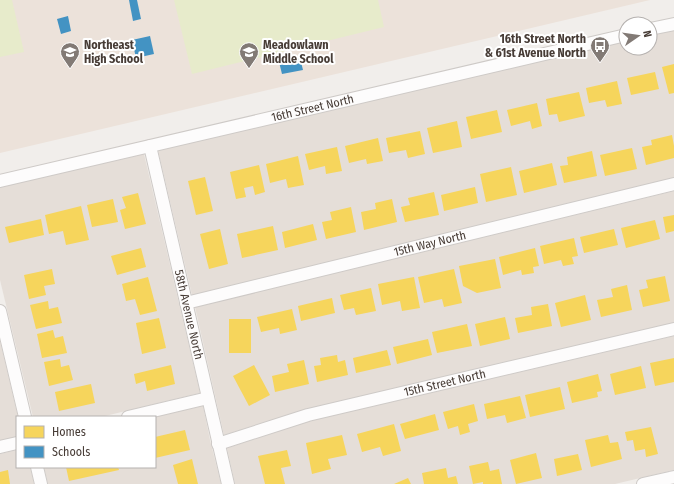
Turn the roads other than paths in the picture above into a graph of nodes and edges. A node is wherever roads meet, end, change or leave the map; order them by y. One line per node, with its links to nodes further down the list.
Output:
1 (674, 24): 2 (street)
2 (658, 28)
3 (618, 37): 4 (street, 16th Street North)
4 (150, 146): 5 (street, 16th Street North); 7 (street, 58th Avenue North)
5 (0, 181)
6 (674, 184): 7 (street, 15th Way North)
7 (186, 303): 10 (street, 58th Avenue North)
8 (0, 311): 11 (street)
9 (674, 330): 14 (street, 15th Street North)
10 (208, 398): 12 (street); 14 (street, 58th Avenue North)
11 (25, 416)
12 (132, 416)
13 (16, 443): 15 (street)
14 (218, 444): 19 (street, 58th Avenue North)
15 (0, 447)
16 (37, 468): 18 (street)
17 (674, 477): 20 (street)
18 (41, 484)
19 (228, 484)
20 (643, 484)

